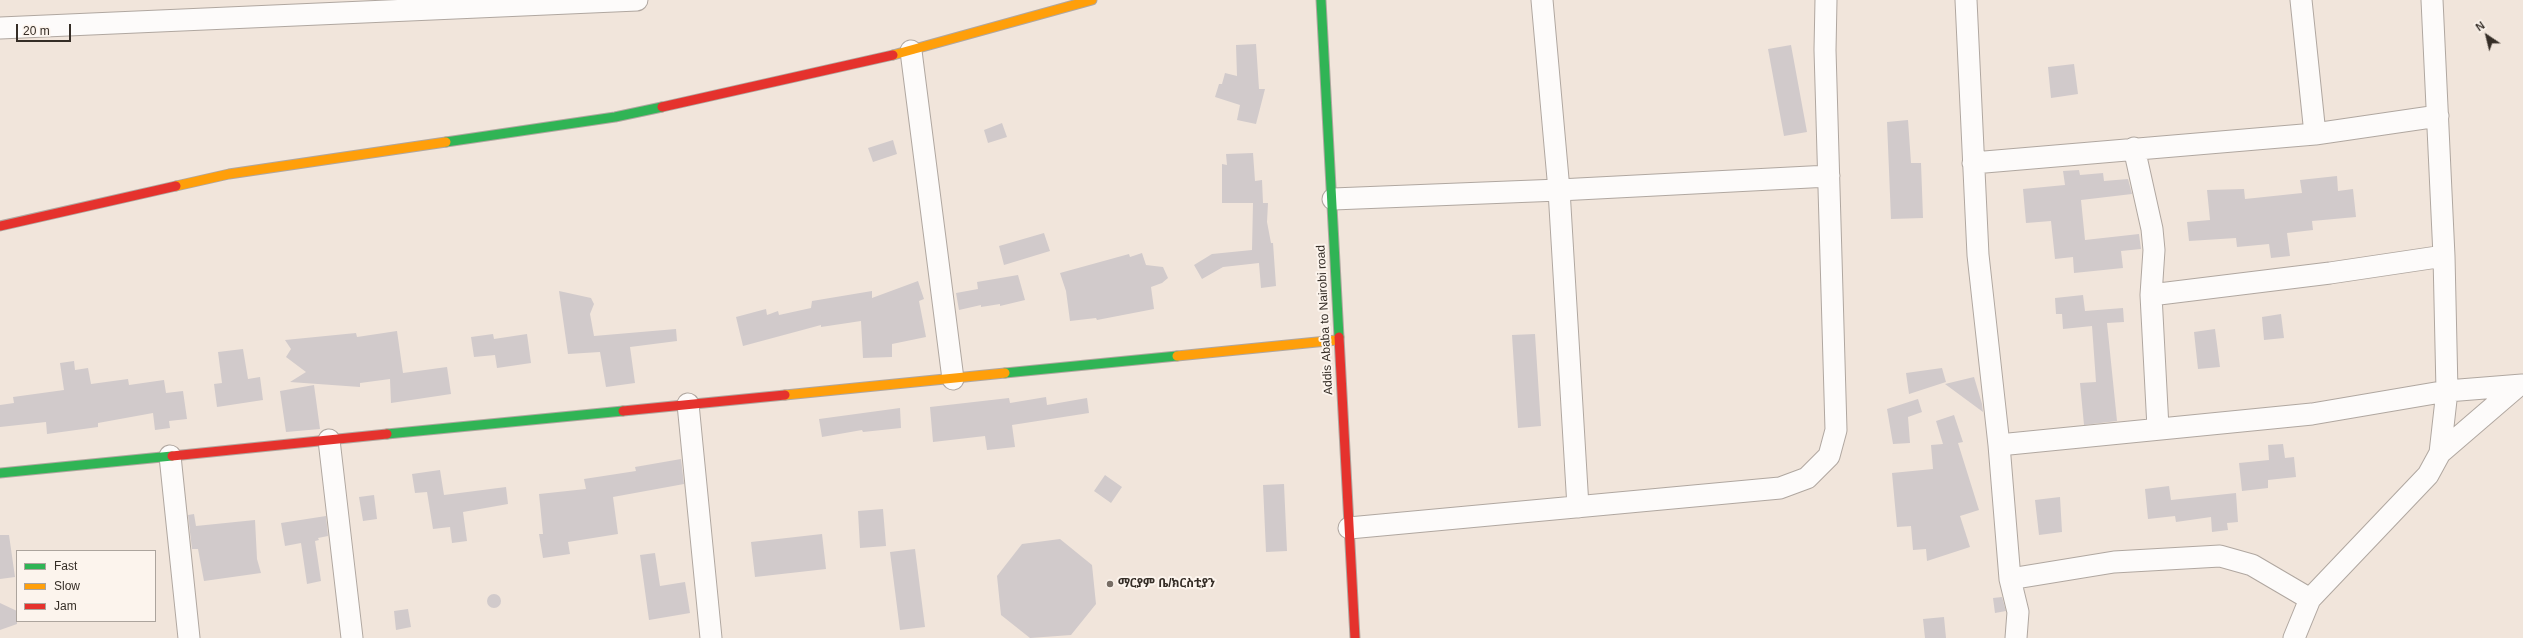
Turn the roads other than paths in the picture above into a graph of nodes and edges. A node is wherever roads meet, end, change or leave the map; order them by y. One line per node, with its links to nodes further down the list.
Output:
1 (637, 0): 9 (street)
2 (1092, 0): 10 (main road)
3 (1321, 0): 17 (main road, Addis Ababa to Nairobi road)
4 (1542, 0): 16 (street)
5 (1826, 0): 15 (street)
6 (1966, 0): 14 (street)
7 (2301, 0): 12 (street)
8 (2432, 0): 11 (street)
9 (0, 28)
10 (911, 51): 18 (main road); 22 (street)
11 (2438, 116): 12 (street); 19 (street)
12 (2315, 134): 13 (street)
13 (2134, 148): 14 (street); 20 (street)
14 (1973, 163): 28 (street)
15 (1829, 176): 16 (street); 32 (street)
16 (1559, 190): 17 (street); 32 (street)
17 (1333, 199): 21 (main road, Addis Ababa to Nairobi road)
18 (0, 226)
19 (2444, 256): 20 (street); 24 (street)
20 (2151, 295): 26 (street)
21 (1337, 340): 22 (main road); 33 (main road, Addis Ababa to Nairobi road)
22 (953, 379): 25 (main road)
23 (2520, 386): 24 (street); 29 (street)
24 (2447, 391): 26 (street); 29 (street)
25 (688, 404): 27 (main road); 38 (street)
26 (2158, 428): 28 (street)
27 (329, 440): 30 (main road); 37 (street)
28 (1999, 445): 34 (street)
29 (2440, 453): 35 (street)
30 (170, 456): 31 (main road); 36 (street)
31 (0, 473)
32 (1578, 507): 33 (street)
33 (1349, 528): 39 (main road, Addis Ababa to Nairobi road)
34 (2010, 579): 35 (street); 40 (street)
35 (2310, 599): 41 (street)
36 (189, 638)
37 (352, 638)
38 (711, 638)
39 (1355, 638)
40 (2016, 638)
41 (2294, 638)

